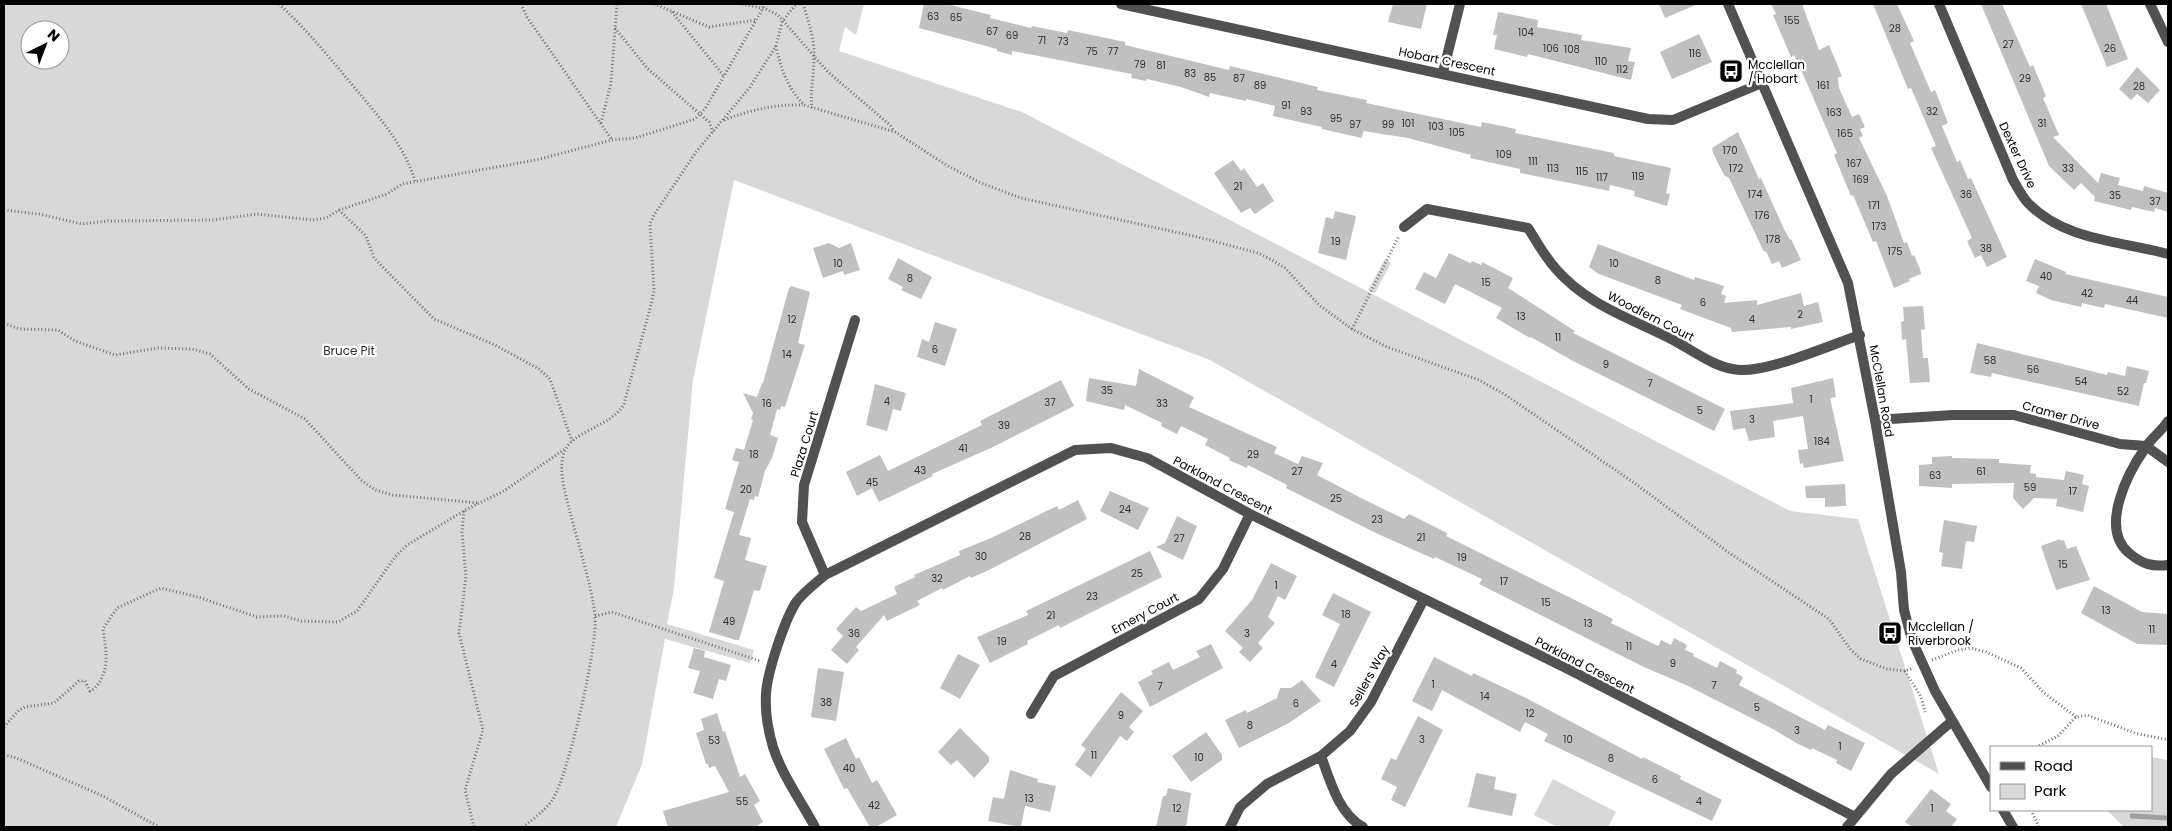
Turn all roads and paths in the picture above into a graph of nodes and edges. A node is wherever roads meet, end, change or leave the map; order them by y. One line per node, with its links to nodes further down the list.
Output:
1 (279, 4): 33 (path)
2 (521, 4): 29 (path)
3 (617, 4): 18 (path)
4 (654, 4): 15 (path)
5 (742, 4): 13 (path)
6 (796, 4): 17 (path)
7 (803, 4): 21 (path)
8 (1121, 4): 14 (street, Hobart Crescent)
9 (1460, 4): 22 (street)
10 (1728, 4): 24 (street, McClellan Road)
11 (1939, 4): 37 (street, Dexter Drive)
12 (2150, 4): 19 (street)
13 (764, 6): 16 (path); 17 (path)
14 (1142, 6): 22 (street, Hobart Crescent)
15 (672, 12): 16 (path); 23 (path)
16 (757, 20): 23 (path)
17 (783, 21): 20 (path); 21 (path)
18 (615, 28): 27 (path); 29 (path)
19 (2168, 42)
20 (776, 46): 25 (path); 28 (path)
21 (814, 57): 26 (path); 31 (path)
22 (1443, 72): 24 (street, Hobart Crescent)
23 (724, 76): 27 (path)
24 (1762, 83): 41 (street, McClellan Road)
25 (804, 105): 26 (path); 28 (path)
26 (812, 108): 31 (path)
27 (700, 114): 30 (path); 32 (path)
28 (724, 121): 30 (path)
29 (601, 123): 32 (path)
30 (713, 132): 44 (path)
31 (895, 132): 40 (path)
32 (612, 140): 33 (path)
33 (415, 181): 35 (path)
34 (4, 210): 35 (path)
35 (339, 210): 44 (path)
36 (1404, 227): 40 (path); 41 (street, Woodfern Court)
37 (2168, 254)
38 (855, 320): 52 (street, Plaza Court)
39 (4, 323): 48 (path)
40 (1352, 329): 57 (path)
41 (1860, 335): 42 (street, McClellan Road)
42 (1875, 420): 45 (street, Cramer Drive); 55 (street, McClellan Road)
43 (2168, 421): 45 (street)
44 (572, 441): 46 (path)
45 (2146, 446): 47 (street); 51 (street)
46 (565, 448): 48 (path); 54 (path)
47 (2168, 462)
48 (480, 503): 49 (path)
49 (464, 511): 62 (path); 72 (path)
50 (1250, 514): 52 (street, Parkland Crescent); 53 (street, Parkland Crescent); 59 (street, Emery Court)
51 (2168, 566)
52 (825, 575): 56 (street, Parkland Crescent)
53 (1424, 599): 66 (street, Sellers Way); 70 (street, Parkland Crescent)
54 (595, 616): 56 (path); 73 (path)
55 (1922, 664): 57 (path); 60 (path); 61 (street, McClellan Road)
56 (773, 665): 74 (street, Parkland Crescent)
57 (1905, 671): 58 (path)
58 (1925, 712)
59 (1031, 714)
60 (2076, 716): 63 (path); 64 (path)
61 (1952, 721): 67 (street, McClellan Road); 70 (street)
62 (4, 727)
63 (2168, 740)
64 (2038, 746)
65 (4, 755): 71 (path)
66 (1321, 756): 75 (street, Sellers Way); 76 (street)
67 (1990, 785)
68 (2004, 811): 78 (street)
69 (2031, 811): 79 (path)
70 (1855, 817): 77 (street)
71 (159, 827)
72 (474, 827)
73 (523, 827)
74 (816, 827)
75 (1230, 827)
76 (1363, 827)
77 (1847, 827)
78 (2013, 827)
79 (2040, 827)

